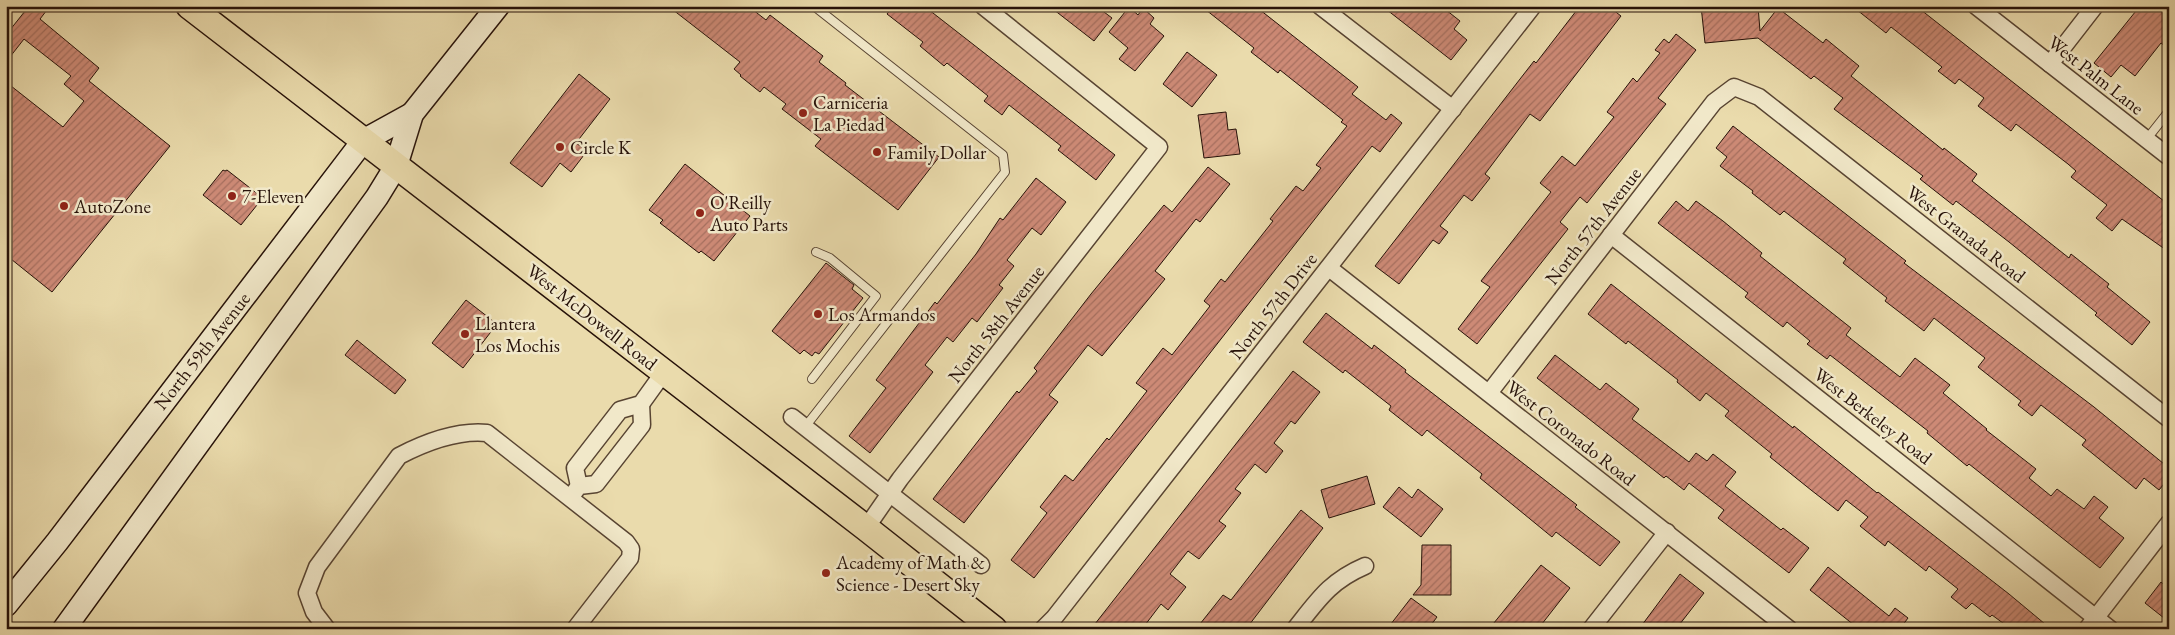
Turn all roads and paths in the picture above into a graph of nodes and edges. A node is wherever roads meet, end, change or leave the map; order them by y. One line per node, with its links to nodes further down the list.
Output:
1 (189, 6): 15 (main road, West McDowell Road)
2 (498, 6): 13 (main road, North 59th Avenue)
3 (814, 6): 26 (lane)
4 (983, 6): 28 (street, North 58th Avenue)
5 (1320, 6): 11 (street)
6 (1533, 6): 11 (street, North 57th Drive)
7 (1976, 6): 9 (street, West Palm Lane)
8 (2095, 6): 9 (street)
9 (2050, 64): 14 (street, West Palm Lane)
10 (1734, 87): 18 (street, North 57th Avenue); 25 (street, West Granada Road)
11 (1453, 109): 20 (street, North 57th Drive)
12 (2169, 111): 14 (lane)
13 (412, 114): 15 (main road, North 59th Avenue); 17 (main road, North 59th Avenue)
14 (2146, 140): 16 (street, West Palm Lane)
15 (363, 141): 17 (main road, West McDowell Road); 34 (main road, North 59th Avenue)
16 (2169, 157)
17 (396, 166): 21 (main road, West McDowell Road); 36 (main road, North 59th Avenue)
18 (1611, 235): 23 (street, North 57th Avenue); 35 (street, West Berkeley Road)
19 (816, 252): 22 (lane)
20 (1329, 268): 23 (street, West Coronado Road); 40 (street, North 57th Drive)
21 (664, 372): 24 (street); 30 (main road, West McDowell Road)
22 (812, 379)
23 (1489, 394): 31 (street, West Coronado Road)
24 (641, 404): 27 (street); 27 (street)
25 (2169, 419)
26 (799, 422): 28 (street)
27 (575, 492): 37 (street); 38 (street)
28 (890, 493): 30 (street, North 58th Avenue); 32 (street)
29 (2169, 523): 35 (street)
30 (866, 528): 39 (main road, West McDowell Road)
31 (1667, 532): 42 (street); 43 (street, West Coronado Road)
32 (981, 565)
33 (1365, 566): 41 (street)
34 (6, 605)
35 (2091, 623): 44 (street, West Berkeley Road)
36 (64, 629)
37 (327, 629)
38 (575, 629)
39 (994, 629)
40 (1043, 629)
41 (1296, 629)
42 (1591, 629)
43 (1790, 629)
44 (2110, 629)

